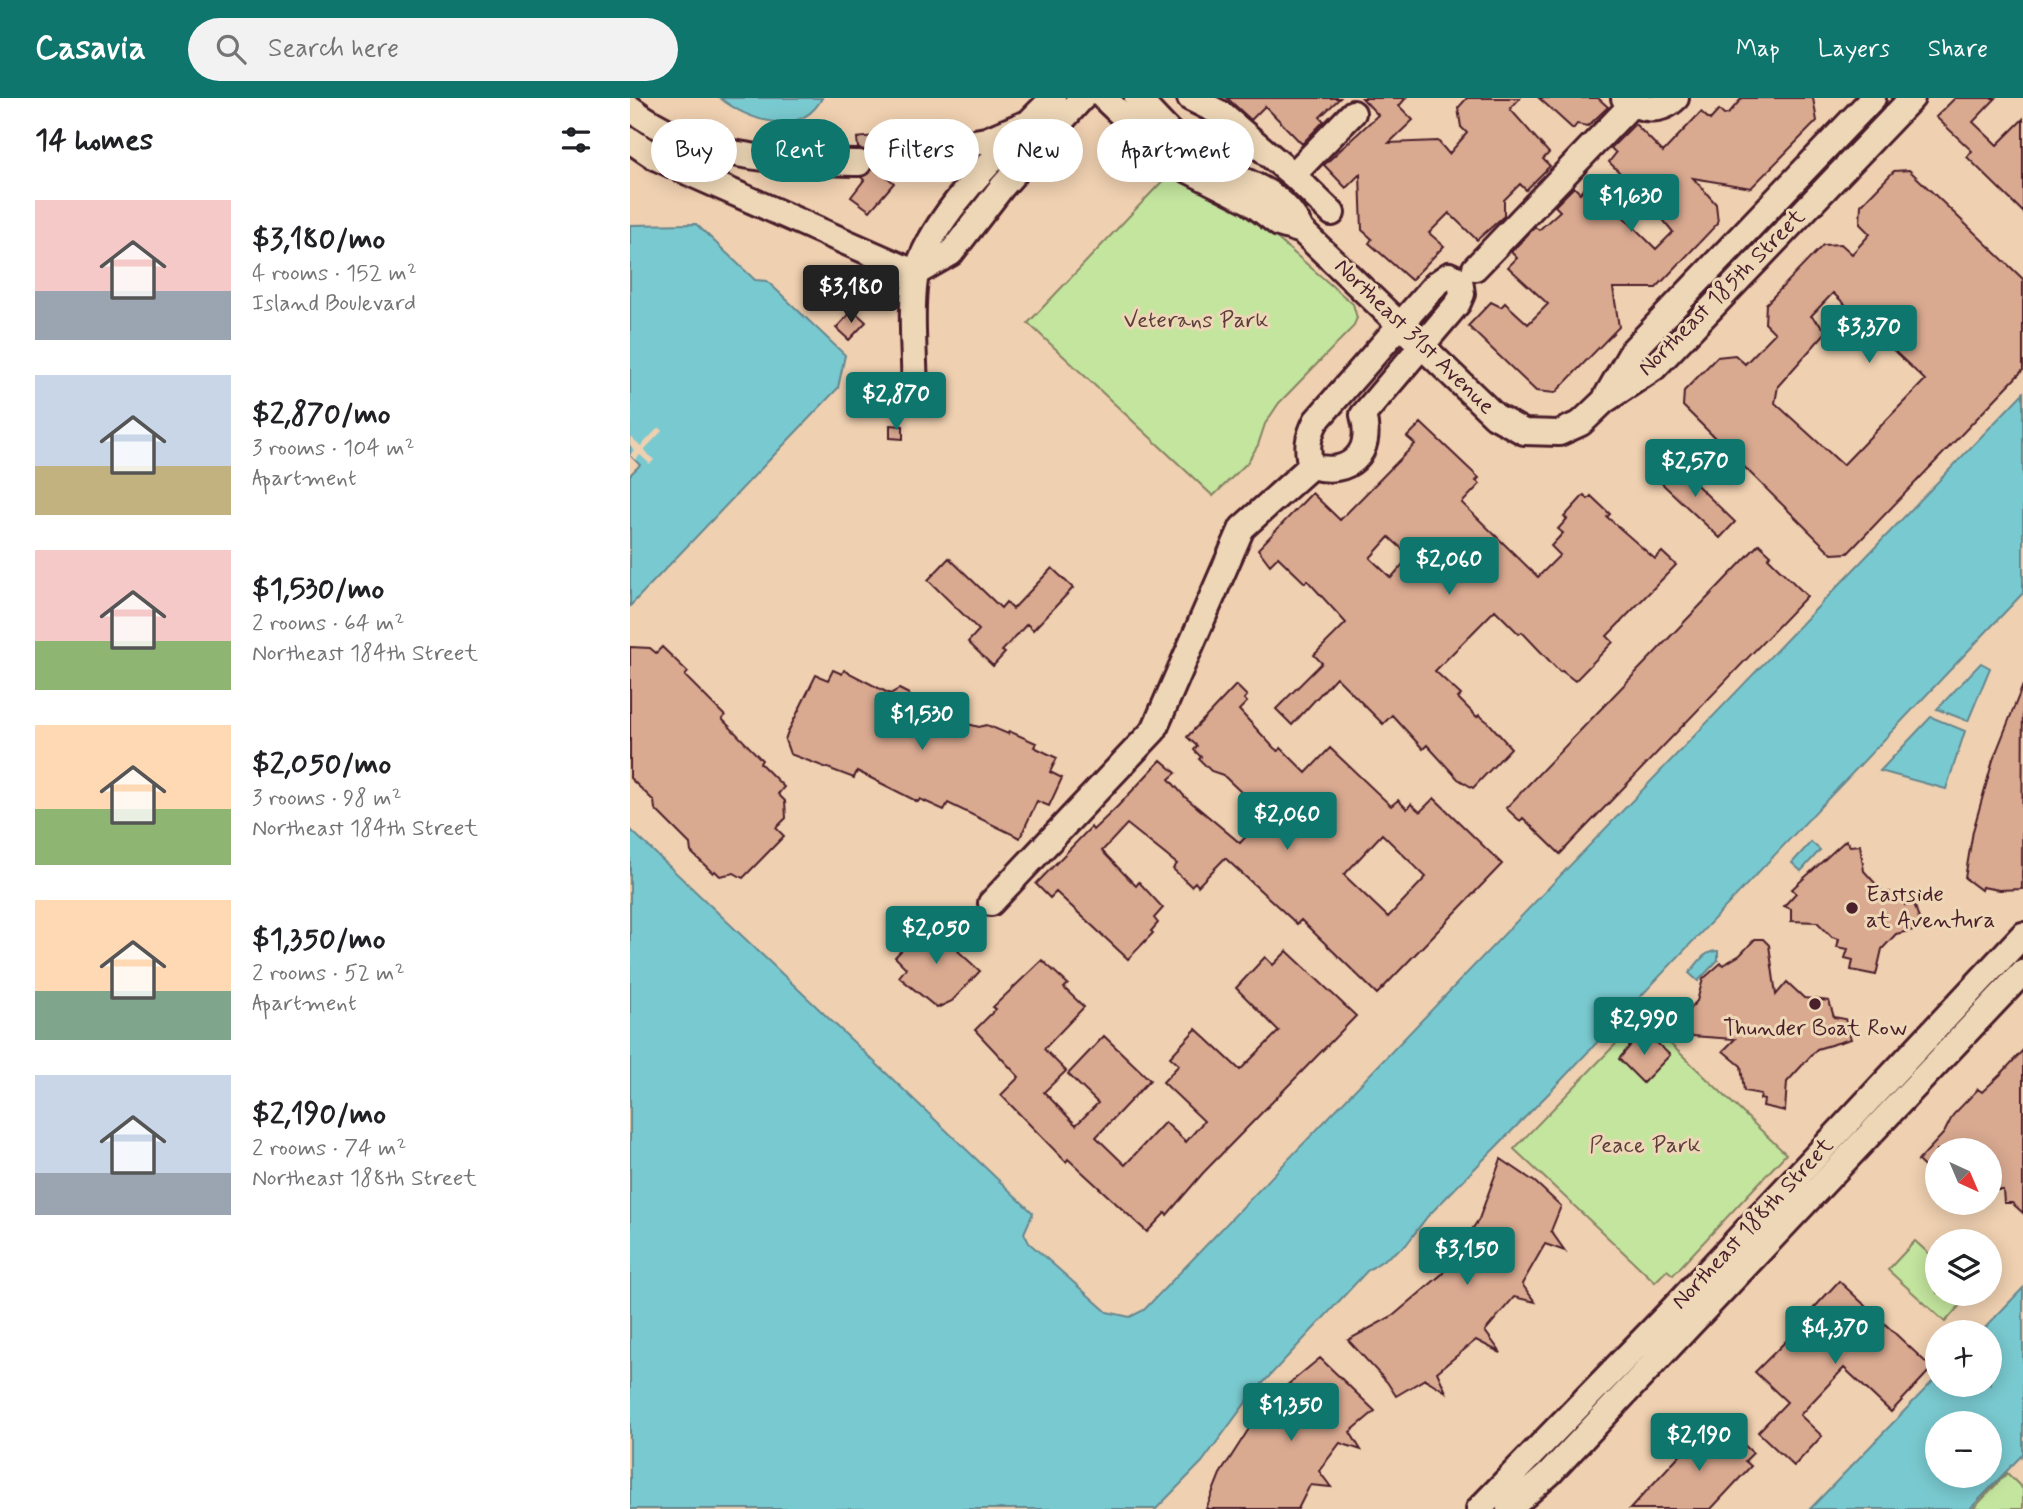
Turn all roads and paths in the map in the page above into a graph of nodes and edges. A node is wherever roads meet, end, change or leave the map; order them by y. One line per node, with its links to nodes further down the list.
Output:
1 (1053, 98): 12 (street)
2 (1082, 98): 19 (street)
3 (1104, 98): 18 (street, Northeast 31st Avenue)
4 (1137, 98): 18 (street, Northeast 31st Avenue)
5 (1676, 98): 9 (street)
6 (1873, 98): 21 (street, Northeast 185th Street)
7 (1912, 98): 22 (street, Northeast 185th Street)
8 (1199, 100): 16 (street)
9 (1628, 101): 20 (street)
10 (630, 108): 14 (street)
11 (1353, 113): 16 (street)
12 (1032, 119)
13 (630, 140): 19 (street)
14 (859, 163)
15 (993, 163): 19 (street)
16 (1293, 175): 17 (street)
17 (1332, 214)
18 (1302, 231): 23 (street, Northeast 31st Avenue)
19 (916, 273): 25 (street)
20 (1467, 275): 23 (street); 24 (street)
21 (1697, 281): 22 (street); 26 (street, Northeast 185th Street)
22 (1717, 301): 26 (street, Northeast 185th Street)
23 (1402, 324): 24 (street, Northeast 31st Avenue); 27 (street)
24 (1422, 344): 26 (street, Northeast 31st Avenue); 27 (street)
25 (915, 396)
26 (1604, 401)
27 (1311, 466): 28 (street)
28 (991, 903)
29 (2023, 934): 31 (street, Northeast 188th Street)
30 (2023, 972): 32 (street, Northeast 188th Street)
31 (1479, 1509)
32 (1510, 1509)

